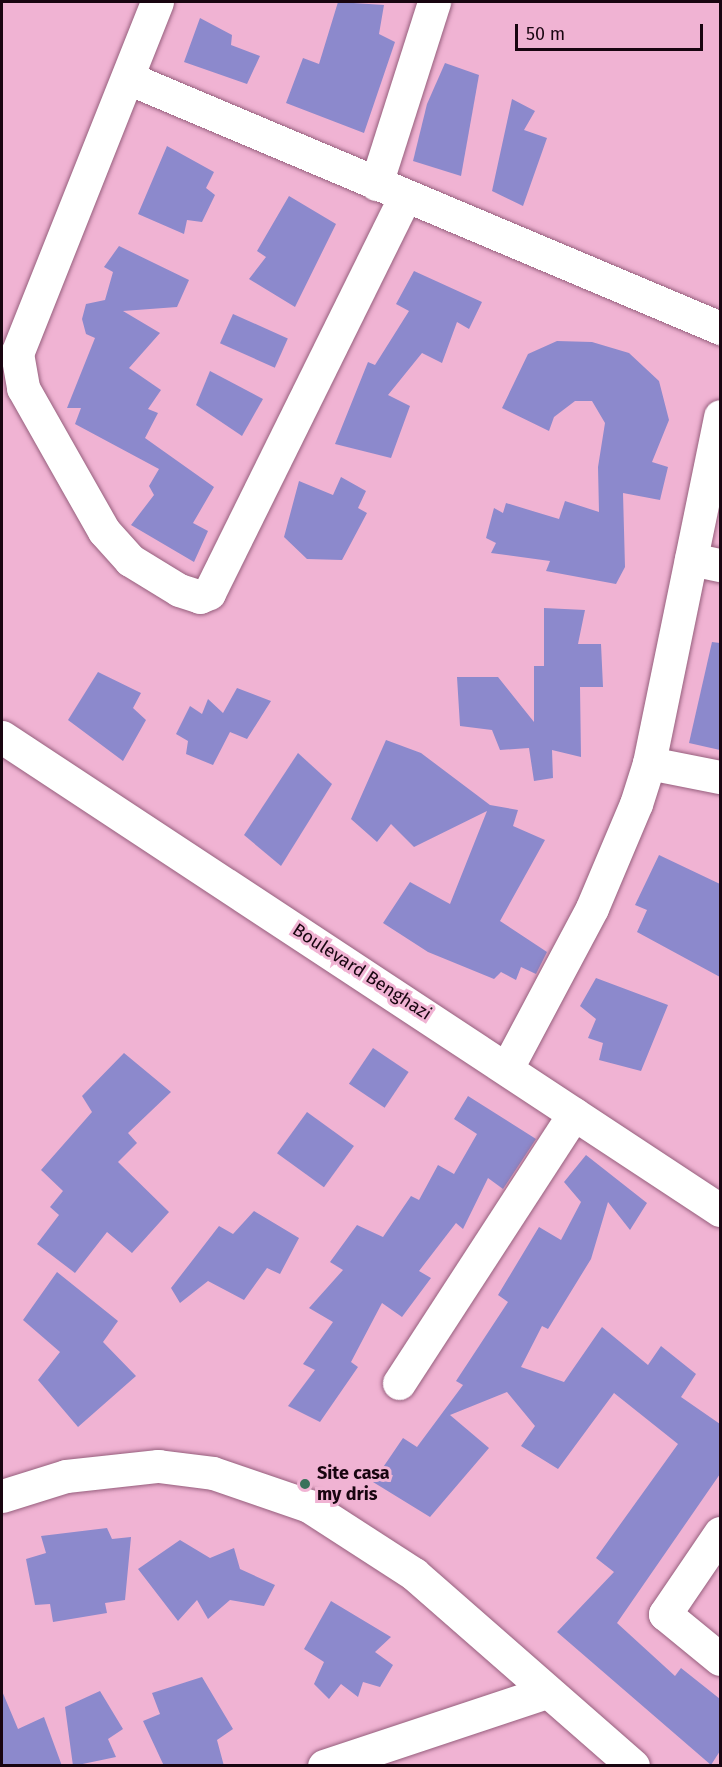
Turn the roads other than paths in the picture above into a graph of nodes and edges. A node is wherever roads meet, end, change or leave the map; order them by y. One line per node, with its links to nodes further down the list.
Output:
1 (157, 2): 3 (street)
2 (434, 2): 4 (street)
3 (128, 78): 4 (street); 4 (street)
4 (391, 190): 5 (street)
5 (720, 328)
6 (720, 416): 7 (street)
7 (706, 562): 9 (street)
8 (2, 736): 11 (street, Boulevard Benghazi)
9 (649, 763): 10 (street); 11 (street)
10 (720, 777)
11 (507, 1068): 12 (street, Boulevard Benghazi)
12 (574, 1114): 13 (street, Boulevard Benghazi); 14 (street)
13 (720, 1210)
14 (399, 1383)
15 (2, 1496): 18 (street)
16 (720, 1533): 17 (street)
17 (720, 1659)
18 (547, 1692): 19 (street); 20 (street)
19 (324, 1766)
20 (633, 1766)

